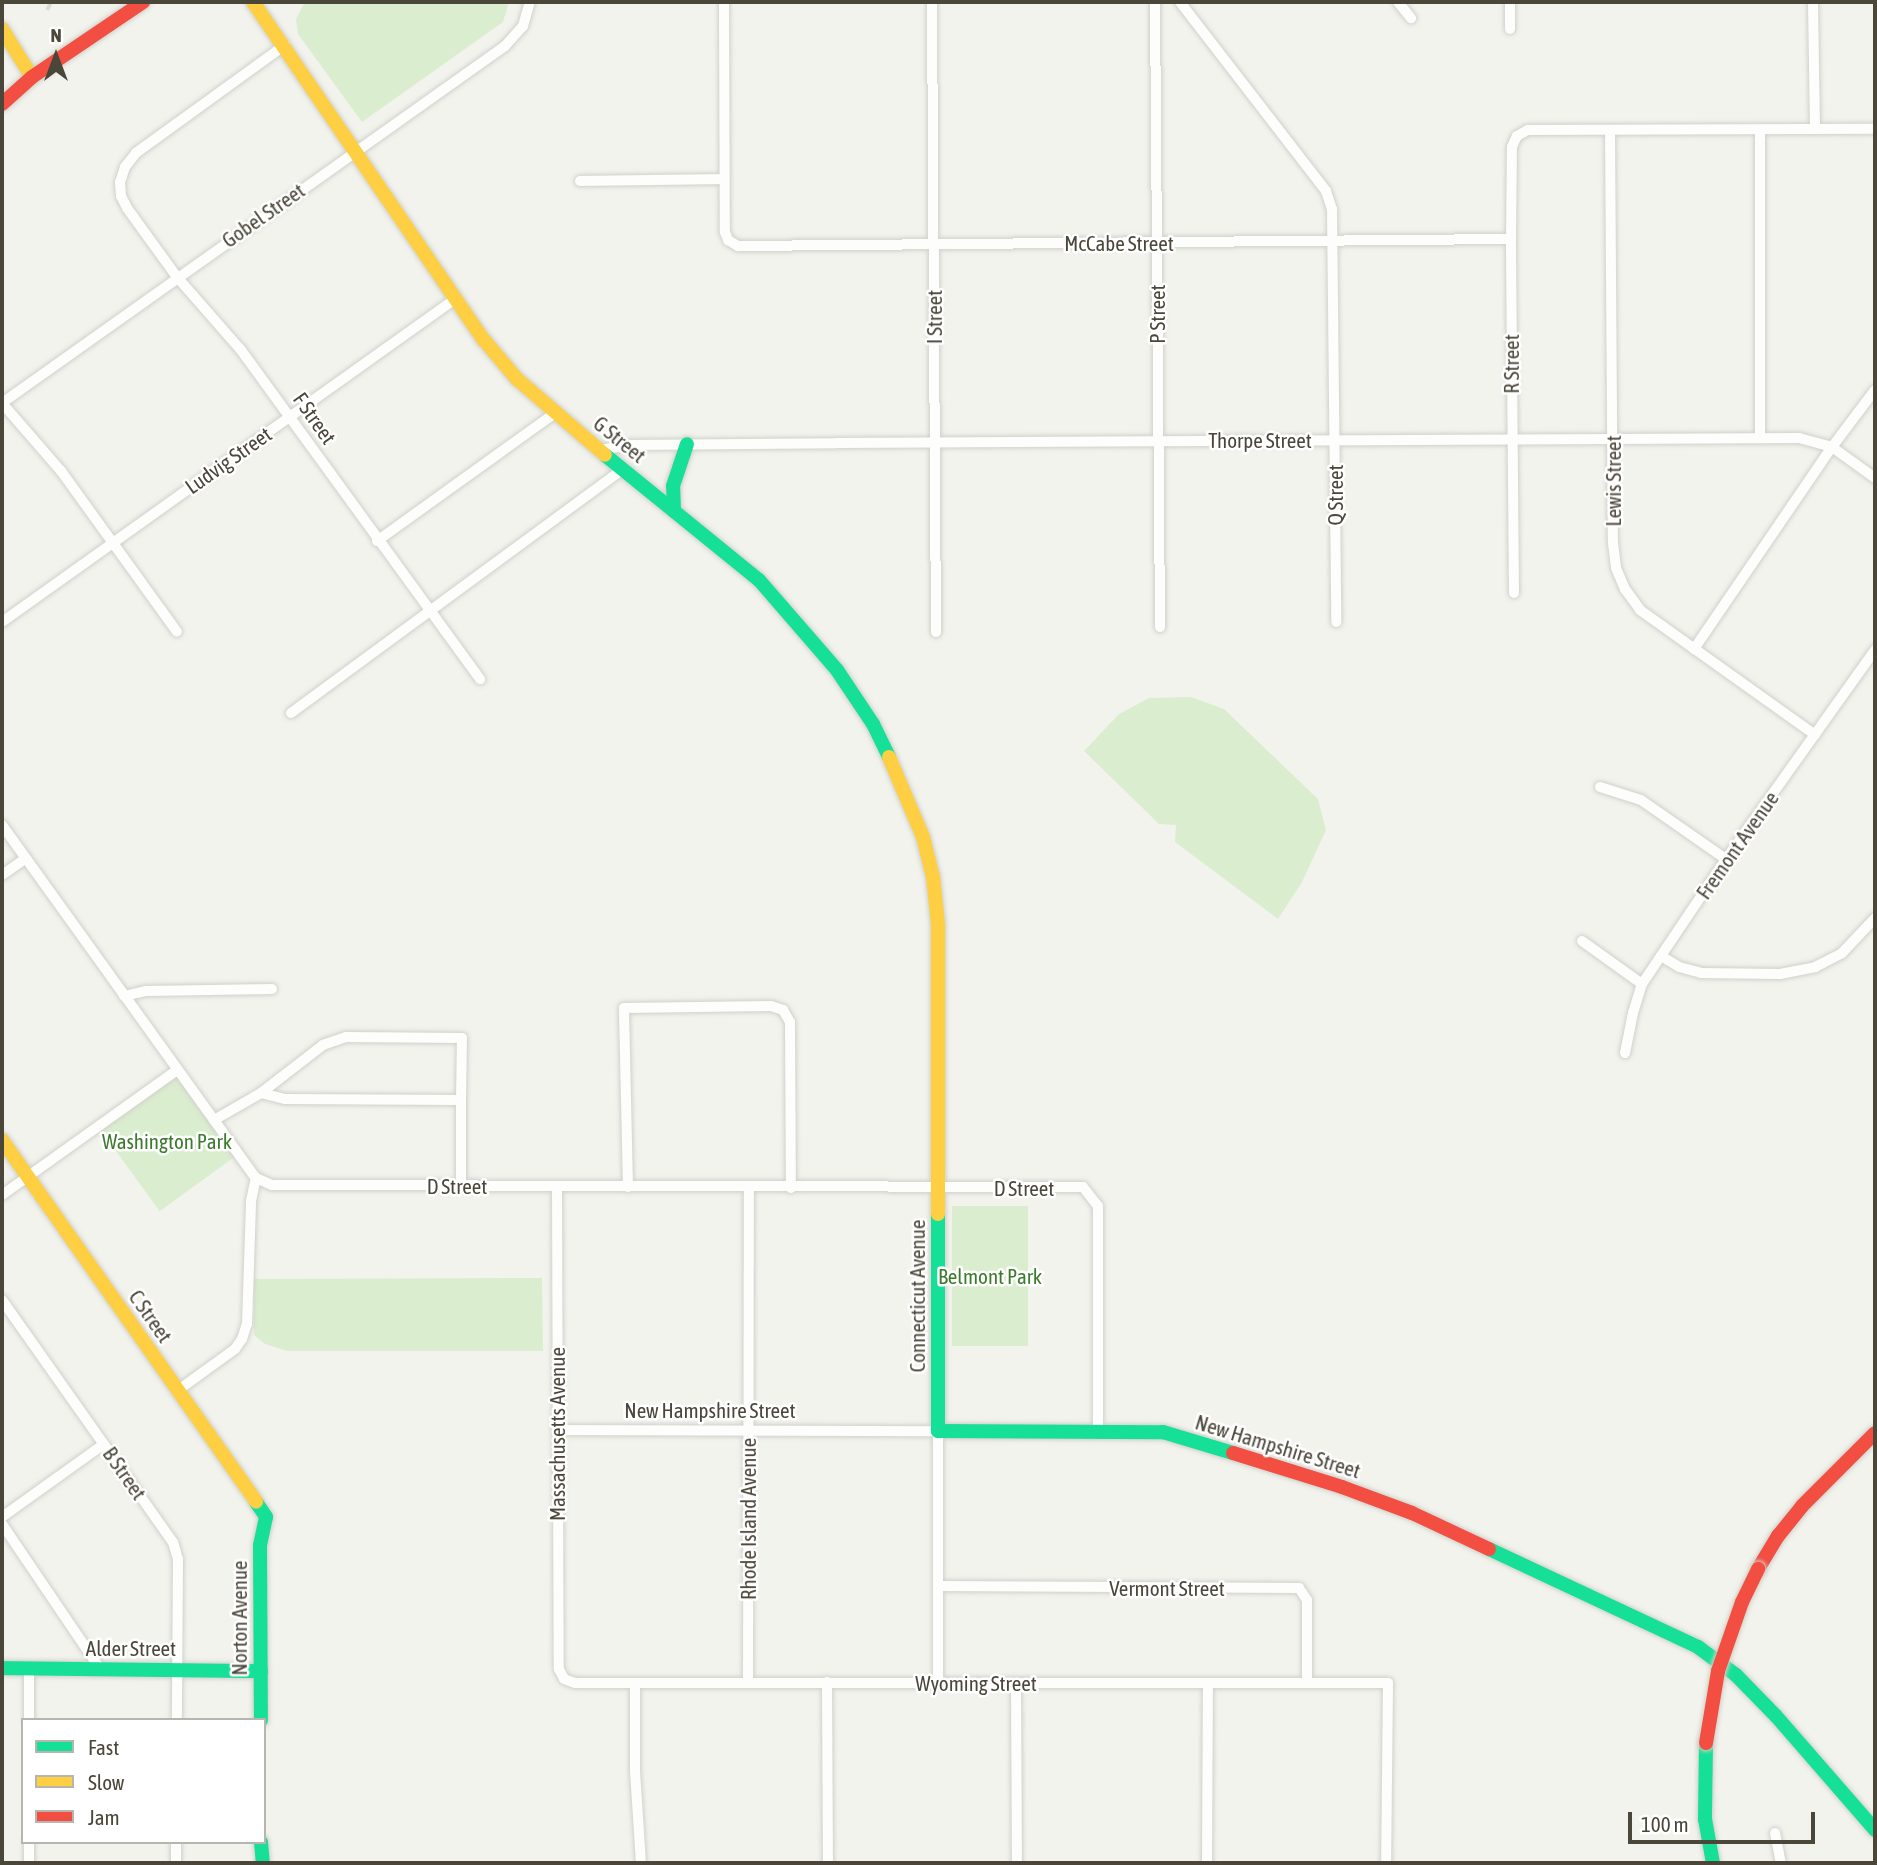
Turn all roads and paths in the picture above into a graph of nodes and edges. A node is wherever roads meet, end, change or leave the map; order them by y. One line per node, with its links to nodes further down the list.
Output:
1 (253, 2): 14 (street, G Street)
2 (530, 2): 21 (street, Gobel Street)
3 (724, 2): 22 (street)
4 (932, 2): 27 (street, I Street)
5 (1155, 2): 26 (street, P Street)
6 (1180, 2): 25 (street, Q Street)
7 (1398, 2): 11 (street)
8 (1510, 2): 13 (street)
9 (1813, 2): 17 (street)
10 (145, 3): 15 (street)
11 (1412, 18)
12 (2, 29): 15 (street)
13 (1510, 29)
14 (285, 45): 21 (street, G Street); 28 (street, F Street)
15 (32, 77): 16 (street)
16 (2, 104)
17 (1815, 129): 18 (street); 20 (street)
18 (1875, 129)
19 (1610, 130): 20 (street); 24 (street, R Street); 38 (street, Lewis Street)
20 (1760, 130): 35 (street)
21 (356, 149): 28 (street, Gobel Street); 29 (street, G Street)
22 (724, 179): 23 (street); 27 (street, McCabe Street)
23 (580, 181)
24 (1511, 239): 25 (street, McCabe Street); 37 (street, R Street)
25 (1332, 242): 26 (street, McCabe Street); 34 (street, Q Street)
26 (1157, 243): 27 (street, McCabe Street); 36 (street, P Street)
27 (933, 244): 39 (street, I Street)
28 (177, 277): 31 (street, Gobel Street); 33 (street, F Street)
29 (455, 299): 32 (street, G Street); 33 (street, Ludvig Street)
30 (1875, 390): 41 (street)
31 (2, 403): 47 (street)
32 (554, 414): 42 (street, G Street); 46 (street)
33 (289, 417): 46 (street, F Street); 47 (street, Ludvig Street)
34 (1335, 439): 36 (street, Thorpe Street); 37 (street, Thorpe Street); 51 (street, Q Street)
35 (1760, 439): 38 (street, Thorpe Street); 41 (street, Thorpe Street)
36 (1157, 440): 39 (street, Thorpe Street); 52 (street, P Street)
37 (1511, 440): 38 (street, Thorpe Street); 48 (street, R Street)
38 (1613, 440): 55 (street, Lewis Street)
39 (935, 442): 40 (street, Thorpe Street); 54 (street, I Street)
40 (687, 444): 42 (street, Thorpe Street); 45 (street)
41 (1832, 447): 44 (street); 55 (street)
42 (600, 450): 43 (street, G Street)
43 (623, 469): 45 (street, G Street); 49 (street)
44 (1875, 478)
45 (674, 511): 65 (street, G Street)
46 (377, 541): 49 (street, F Street)
47 (112, 542): 50 (street, Ludvig Street); 53 (street)
48 (1514, 593)
49 (428, 610): 57 (street, F Street); 58 (street)
50 (2, 622)
51 (1336, 622)
52 (1160, 626)
53 (177, 632)
54 (936, 632)
55 (1695, 649): 59 (street, Lewis Street)
56 (1875, 650): 59 (street, Fremont Avenue)
57 (480, 679)
58 (291, 713)
59 (1815, 735): 63 (street, Fremont Avenue)
60 (1600, 787): 63 (street)
61 (2, 825): 62 (street)
62 (26, 858): 64 (street); 71 (street)
63 (1726, 859): 68 (street, Fremont Avenue)
64 (2, 875)
65 (937, 909): 85 (street, Connecticut Avenue)
66 (1875, 918): 68 (street)
67 (1582, 941): 69 (street)
68 (1661, 956): 69 (street, Fremont Avenue)
69 (1642, 984): 72 (street, Fremont Avenue)
70 (272, 989): 71 (street)
71 (124, 996): 73 (street)
72 (1626, 1053)
73 (177, 1070): 76 (street); 78 (street)
74 (261, 1093): 75 (street); 75 (street); 76 (street)
75 (461, 1100): 80 (street)
76 (214, 1120): 79 (street)
77 (2, 1140): 78 (street, C Street)
78 (28, 1176): 86 (street); 88 (street, C Street)
79 (256, 1178): 80 (street, D Street); 88 (street)
80 (461, 1186): 81 (street, D Street)
81 (557, 1187): 82 (street, D Street); 89 (street, Massachusetts Avenue)
82 (628, 1188): 83 (street, D Street); 84 (street)
83 (749, 1188): 84 (street, D Street); 90 (street, Rhode Island Avenue)
84 (791, 1188): 85 (street, D Street)
85 (938, 1188): 91 (street, D Street); 92 (street, Connecticut Avenue)
86 (2, 1195)
87 (2, 1300): 94 (street, B Street)
88 (177, 1391): 96 (street, C Street)
89 (557, 1430): 90 (street, New Hampshire Street); 104 (street, Massachusetts Avenue)
90 (748, 1430): 92 (street, New Hampshire Street); 105 (street, Rhode Island Avenue)
91 (1098, 1430): 92 (street, New Hampshire Street); 115 (street, New Hampshire Street)
92 (939, 1431): 98 (street, Connecticut Avenue)
93 (1875, 1433): 128 (street, bridge)
94 (104, 1444): 95 (street); 102 (street, B Street)
95 (2, 1517)
96 (265, 1517): 103 (street, Norton Avenue)
97 (2, 1524): 101 (street)
98 (938, 1586): 108 (street, Connecticut Avenue); 111 (street, Vermont Street)
99 (2, 1668): 100 (street, Alder Street)
100 (29, 1668): 101 (street, Alder Street); 112 (street)
101 (100, 1669): 102 (street, Alder Street)
102 (177, 1670): 103 (street, Alder Street); 113 (street, B Street)
103 (261, 1671): 114 (street, Norton Avenue)
104 (564, 1679): 107 (street, Wyoming Street)
105 (748, 1682): 106 (street, Wyoming Street); 107 (street, Wyoming Street)
106 (827, 1682): 108 (street, Wyoming Street); 124 (street)
107 (635, 1683): 123 (street)
108 (938, 1683): 109 (street, Wyoming Street)
109 (1016, 1683): 110 (street, Wyoming Street); 125 (street)
110 (1208, 1683): 111 (street, Wyoming Street); 126 (street)
111 (1307, 1683): 127 (street, Wyoming Street)
112 (29, 1718)
113 (177, 1718)
114 (261, 1718)
115 (1875, 1830)
116 (1775, 1833): 129 (street)
117 (29, 1844): 120 (street)
118 (176, 1844): 121 (street)
119 (261, 1844): 122 (street)
120 (29, 1863)
121 (176, 1863)
122 (263, 1863)
123 (641, 1863)
124 (828, 1863)
125 (1017, 1863)
126 (1207, 1863)
127 (1387, 1863)
128 (1713, 1863)
129 (1781, 1863)

